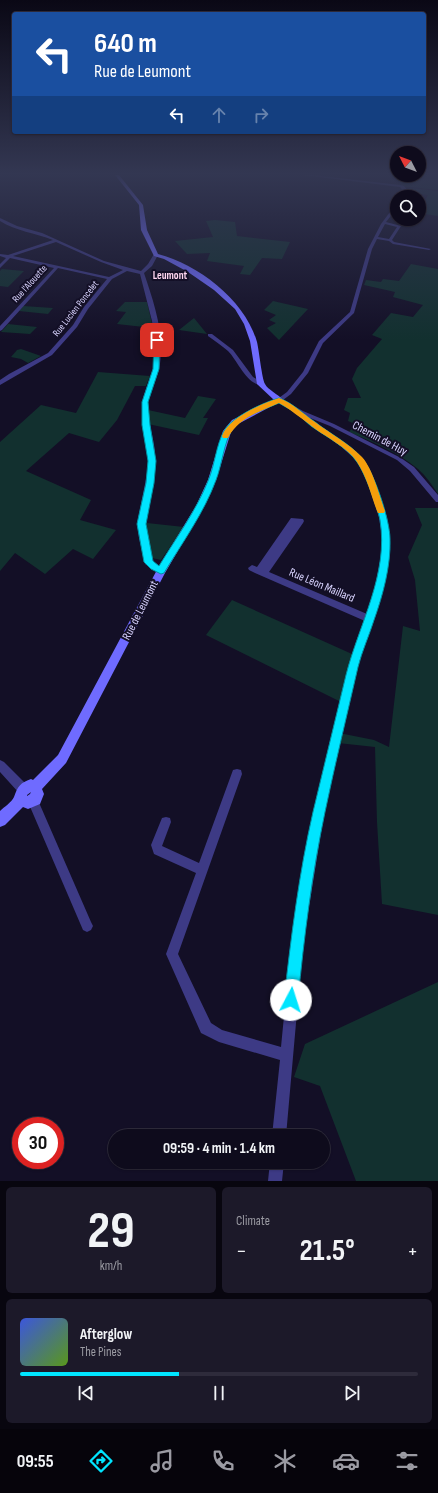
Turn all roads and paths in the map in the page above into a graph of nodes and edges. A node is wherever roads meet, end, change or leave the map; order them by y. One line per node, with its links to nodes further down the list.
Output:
1 (25, 230): 7 (street)
2 (144, 230): 10 (street)
3 (380, 230): 5 (street, Rue de Leumont)
4 (396, 230): 6 (street)
5 (376, 238): 6 (street); 21 (street, Rue de Leumont)
6 (390, 240): 8 (street)
7 (55, 241): 11 (street); 14 (street)
8 (429, 249)
9 (0, 255): 11 (street)
10 (156, 255): 15 (street); 20 (street)
11 (10, 256): 12 (street); 13 (street)
12 (0, 267)
13 (56, 268): 16 (street); 17 (street, Rue l'Alouette)
14 (126, 270): 15 (street); 16 (street, Rue Lucien Poncelet)
15 (142, 273): 24 (street)
16 (110, 278): 19 (street, Rue Lucien Poncelet)
17 (0, 329)
18 (210, 335): 20 (street)
19 (0, 384)
20 (261, 384): 21 (street)
21 (279, 400): 22 (street); 24 (street, Rue de Leumont)
22 (300, 412): 23 (street, Chemin de Huy); 26 (street)
23 (438, 500)
24 (161, 571): 29 (street, Rue de Leumont)
25 (258, 571): 25 (street); 26 (street, Rue Léon Maillard)
26 (370, 619): 34 (street)
27 (0, 765): 29 (street)
28 (238, 774): 32 (street)
29 (28, 794): 30 (street, Rue de Leumont); 33 (street)
30 (0, 820)
31 (166, 822): 32 (street)
32 (203, 871): 34 (street)
33 (87, 926)
34 (286, 1055): 35 (street)
35 (280, 1129)
36 (276, 1169): 37 (street)
37 (275, 1181)

